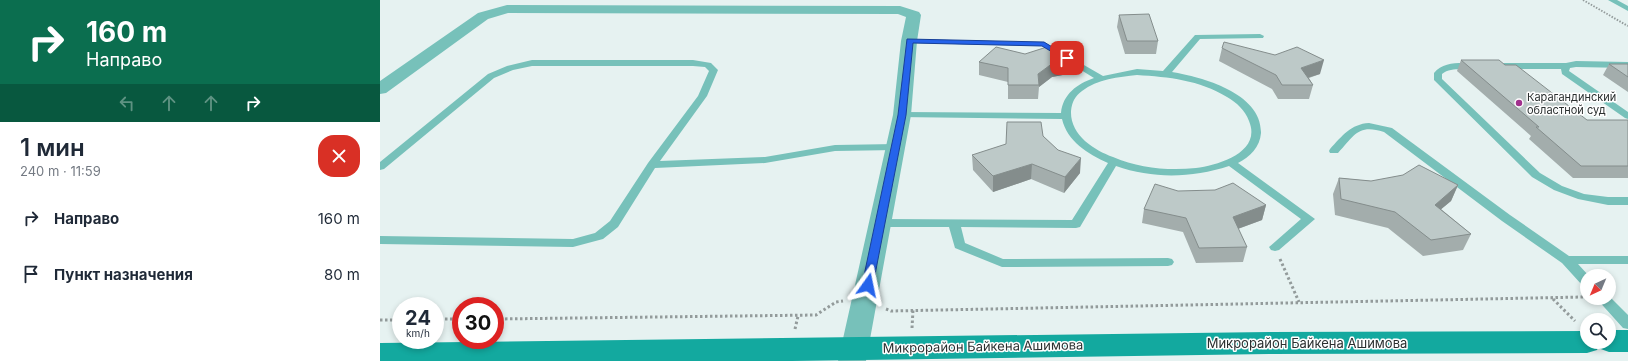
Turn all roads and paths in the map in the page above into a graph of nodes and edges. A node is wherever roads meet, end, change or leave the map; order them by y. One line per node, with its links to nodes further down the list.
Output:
1 (1583, 0): 4 (path)
2 (1612, 0): 3 (lane)
3 (1628, 9)
4 (1628, 26)
5 (1260, 36): 11 (lane)
6 (909, 41): 12 (lane); 13 (street); 14 (street)
7 (1628, 65): 10 (lane)
8 (1480, 66): 23 (lane)
9 (1496, 66): 10 (lane)
10 (1566, 66): 16 (lane)
11 (1166, 73): 12 (lane); 20 (lane)
12 (1102, 79): 15 (lane)
13 (380, 89)
14 (902, 115): 15 (lane); 17 (street)
15 (1066, 116): 19 (lane)
16 (1628, 116)
17 (896, 147): 21 (lane); 24 (street)
18 (1334, 151): 28 (lane)
19 (1114, 161): 20 (lane); 25 (lane)
20 (1231, 163): 27 (lane)
21 (652, 165): 22 (lane); 26 (lane)
22 (380, 167)
23 (1628, 201)
24 (881, 223): 25 (lane); 34 (street)
25 (954, 223): 30 (lane)
26 (380, 240)
27 (1275, 247): 35 (path)
28 (1566, 260): 29 (lane); 31 (lane)
29 (1628, 260)
30 (1168, 262)
31 (1580, 275)
32 (1580, 297): 33 (path)
33 (1552, 299): 35 (path); 41 (path)
34 (864, 301): 35 (path); 37 (path); 45 (street)
35 (1299, 302)
36 (1610, 305): 40 (lane)
37 (504, 319)
38 (380, 320): 39 (path)
39 (392, 320)
40 (1628, 324)
41 (1580, 331)
42 (1580, 333): 45 (street, Микрорайон Байкена Ашимова)
43 (1628, 341): 44 (street)
44 (1616, 342)
45 (854, 354): 46 (street, Микрорайон Байкена Ашимова)
46 (380, 355)

